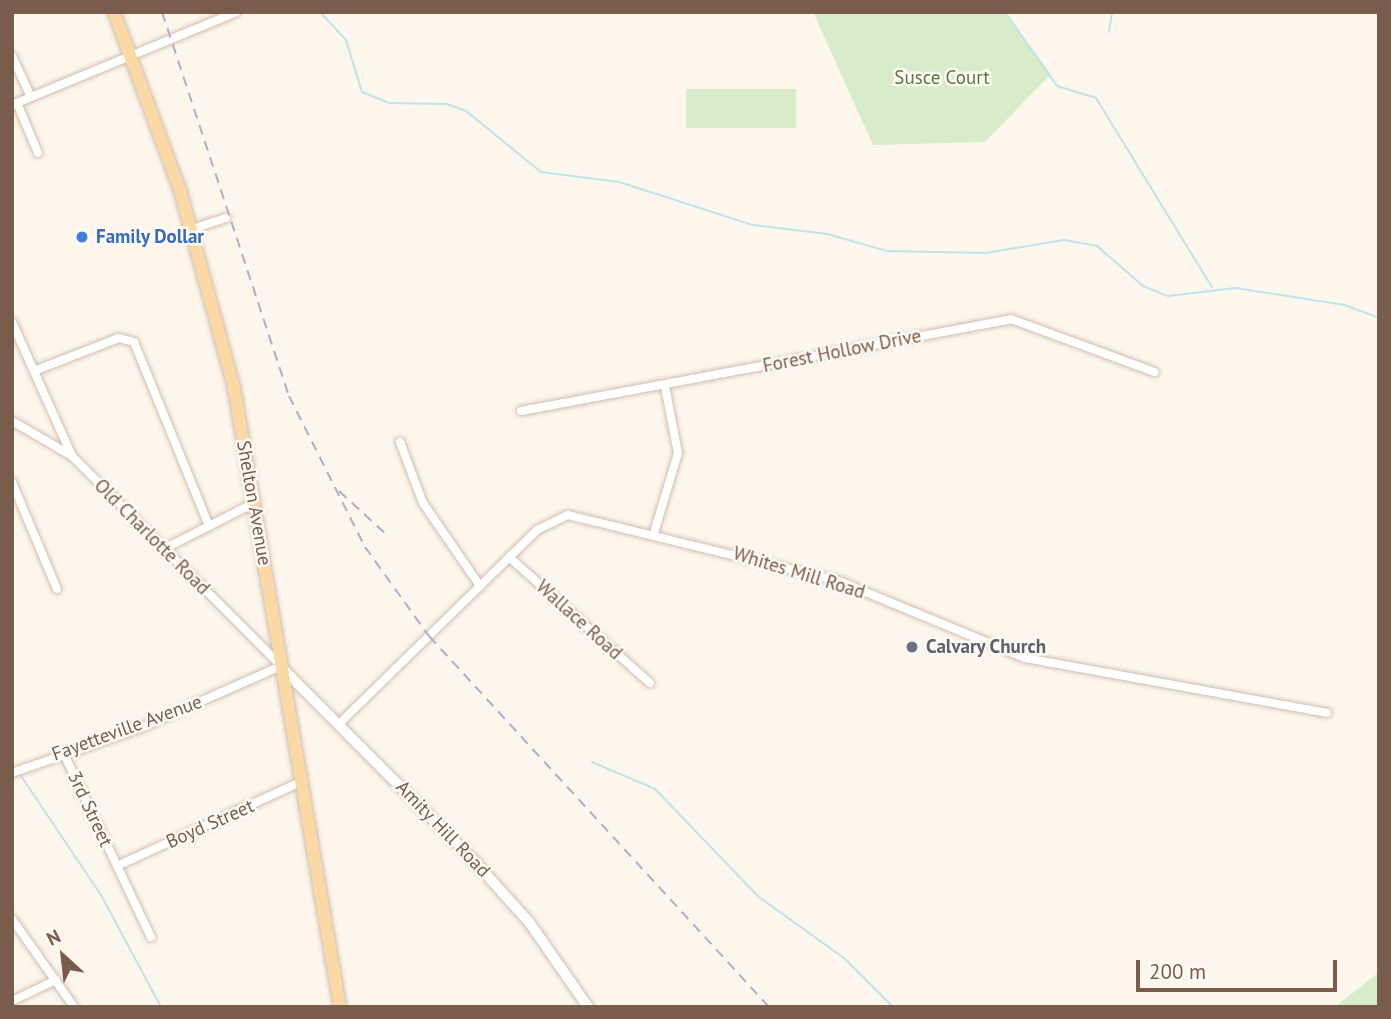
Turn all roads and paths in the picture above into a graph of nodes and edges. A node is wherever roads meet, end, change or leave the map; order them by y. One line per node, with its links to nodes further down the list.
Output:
1 (114, 12): 3 (main road, Shelton Avenue)
2 (236, 12): 3 (street)
3 (131, 54): 5 (street); 9 (main road, Shelton Avenue)
4 (12, 56): 5 (street)
5 (31, 97): 6 (street)
6 (14, 104): 7 (street)
7 (38, 153)
8 (226, 218): 9 (street)
9 (192, 229): 19 (main road, Shelton Avenue)
10 (12, 322): 11 (street)
11 (34, 371): 17 (street); 20 (street)
12 (1154, 372): 13 (street, Forest Hollow Drive)
13 (665, 387): 14 (street, Forest Hollow Drive); 21 (street)
14 (521, 411)
15 (12, 421): 17 (street, Old Charlotte Road)
16 (400, 442): 24 (street)
17 (72, 456): 22 (street, Old Charlotte Road)
18 (12, 482): 25 (street)
19 (256, 502): 20 (street); 26 (main road, Shelton Avenue)
20 (209, 526): 22 (street)
21 (654, 533): 23 (street, Whites Mill Road); 28 (street, Whites Mill Road)
22 (164, 549): 26 (street, Old Charlotte Road)
23 (509, 557): 24 (street, Whites Mill Road); 27 (street, Wallace Road)
24 (480, 586): 29 (street, Whites Mill Road)
25 (57, 589)
26 (281, 666): 29 (street, Amity Hill Road); 30 (street, Fayetteville Avenue); 32 (main road, Shelton Avenue)
27 (650, 683)
28 (1327, 713)
29 (340, 723): 40 (street, Amity Hill Road)
30 (63, 752): 31 (street, Fayetteville Avenue); 33 (street, 3rd Street)
31 (12, 773)
32 (303, 781): 33 (street, Boyd Street); 39 (main road, Shelton Avenue)
33 (117, 866): 35 (street, 3rd Street)
34 (12, 919): 36 (street)
35 (151, 937)
36 (56, 980): 37 (street); 38 (street)
37 (12, 1001)
38 (74, 1007)
39 (340, 1007)
40 (588, 1007)

